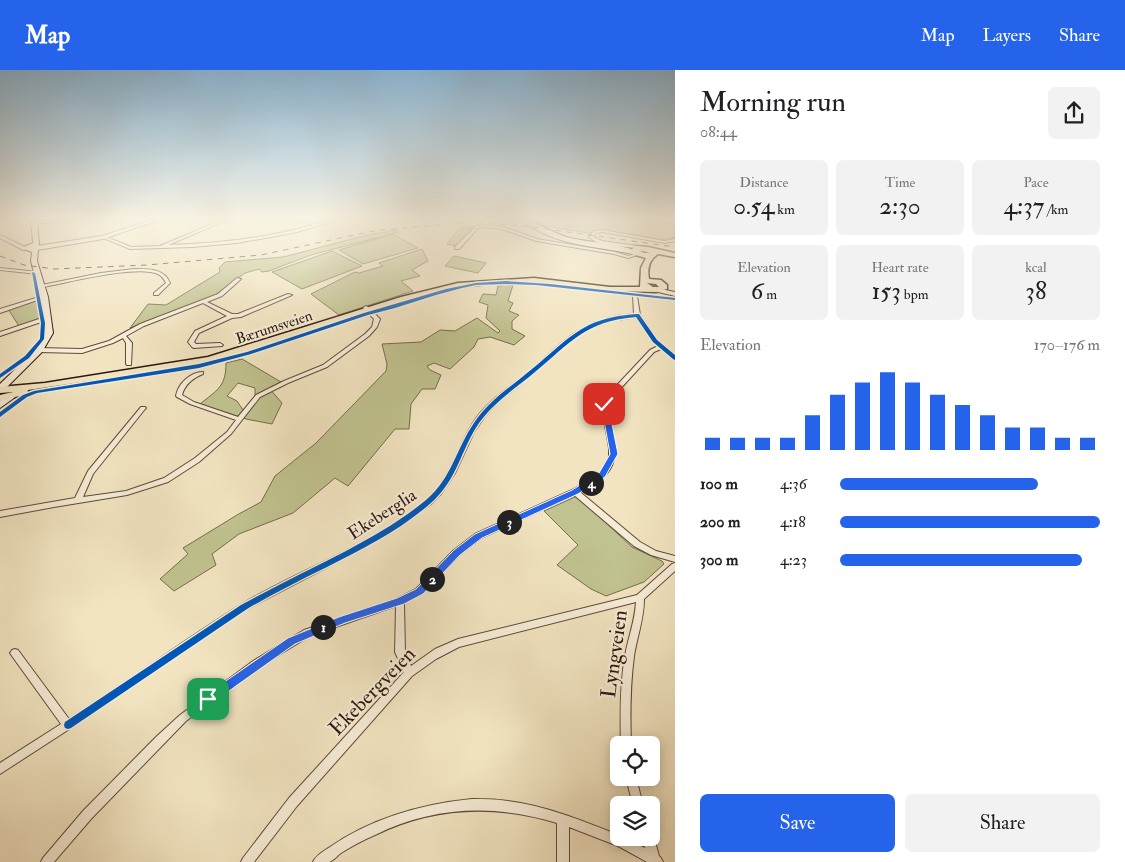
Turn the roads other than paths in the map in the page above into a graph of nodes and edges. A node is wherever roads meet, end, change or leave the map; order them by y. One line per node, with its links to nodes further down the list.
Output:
1 (32, 257): 5 (main road)
2 (35, 257): 5 (main road)
3 (643, 257): 6 (main road)
4 (650, 257): 6 (main road)
5 (34, 261): 8 (main road)
6 (645, 262): 10 (main road)
7 (0, 269): 8 (street)
8 (38, 273): 11 (main road)
9 (239, 279): 17 (street)
10 (651, 284): 12 (main road, Bærumsveien); 14 (main road)
11 (42, 286): 13 (street); 16 (main road)
12 (633, 292): 18 (main road, Bærumsveien); 20 (street)
13 (156, 294)
14 (675, 294)
15 (290, 295): 21 (street)
16 (44, 296): 19 (street); 22 (main road)
17 (204, 302): 21 (street); 24 (street)
18 (368, 309): 33 (main road, Bærumsveien); 36 (street)
19 (0, 310)
20 (637, 314): 26 (street); 46 (street, Ekeberglia)
21 (231, 316): 25 (street)
22 (48, 318): 23 (street); 27 (main road)
23 (0, 334)
24 (124, 336): 27 (street); 29 (street)
25 (220, 345)
26 (661, 347): 28 (street); 37 (street)
27 (39, 350): 31 (main road)
28 (675, 358)
29 (129, 364)
30 (200, 373): 36 (street)
31 (16, 374): 32 (main road); 33 (main road)
32 (0, 389): 33 (main road, Bærumsveien)
33 (10, 393): 34 (main road)
34 (0, 405)
35 (143, 408): 38 (street)
36 (238, 419): 38 (street)
37 (575, 492): 40 (street); 43 (street)
38 (78, 500): 39 (street)
39 (0, 514)
40 (675, 559)
41 (675, 566): 42 (street, Ekebergveien)
42 (640, 598): 45 (street, Ekebergveien); 47 (street, Lyngveien)
43 (400, 601): 45 (street); 52 (street)
44 (15, 654): 46 (street)
45 (409, 673): 53 (street, Ekebergveien)
46 (68, 725): 48 (street, Ekeberglia)
47 (626, 736)
48 (0, 769)
49 (563, 819): 51 (street); 54 (street); 55 (street)
50 (650, 846): 51 (street)
51 (655, 861)
52 (47, 862)
53 (247, 862)
54 (319, 862)
55 (563, 862)

